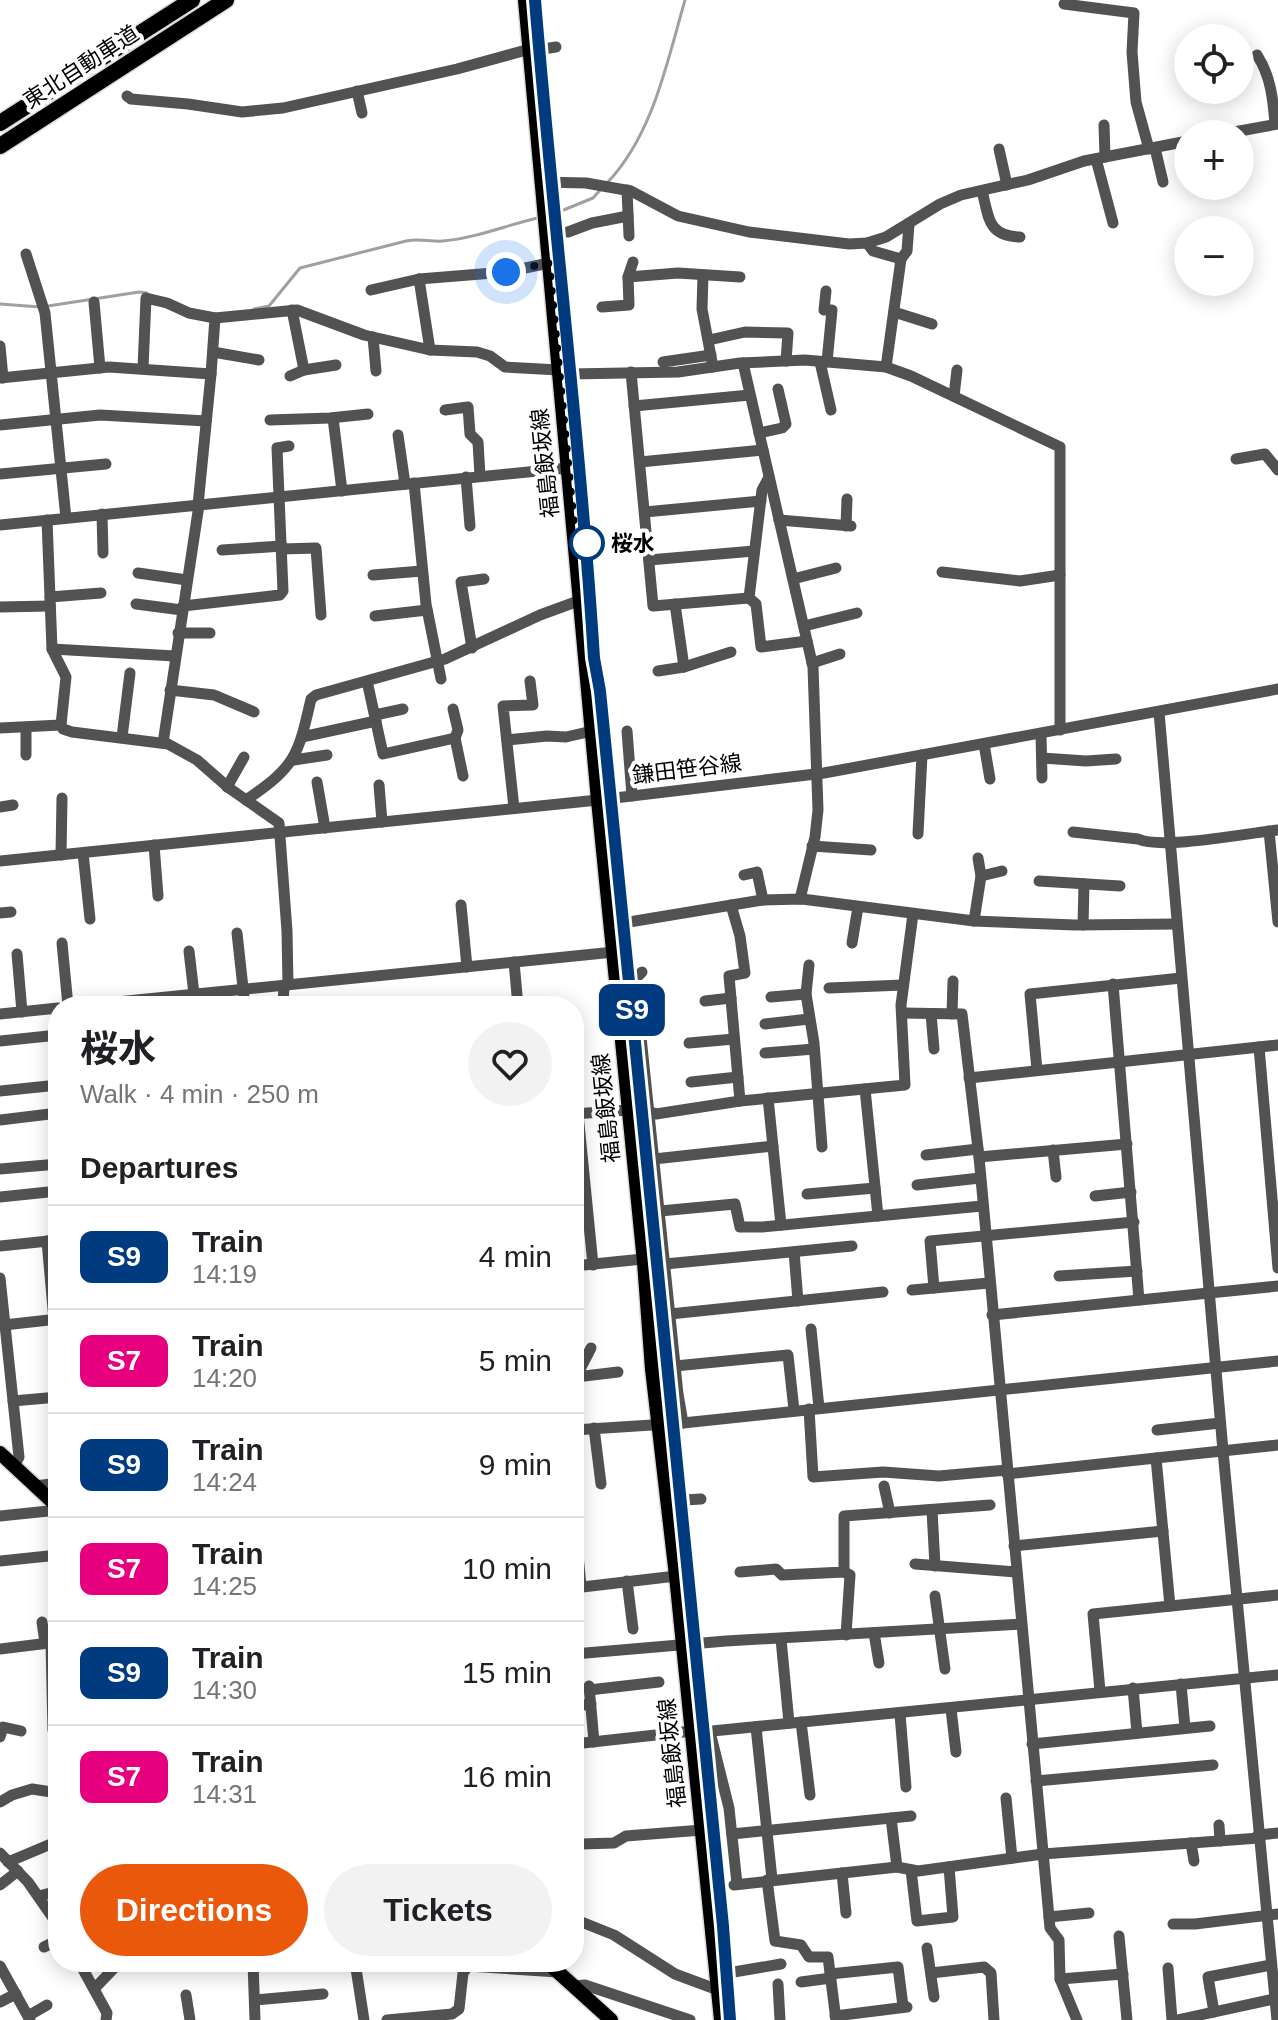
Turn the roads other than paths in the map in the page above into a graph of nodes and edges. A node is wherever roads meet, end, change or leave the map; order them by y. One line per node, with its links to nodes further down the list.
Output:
1 (192, 0): 11 (highway, 東北自動車道)
2 (226, 0): 16 (highway, 東北自動車道)
3 (525, 0): 6 (main road, 福島飯坂線)
4 (1064, 4): 17 (street)
5 (556, 47): 6 (street)
6 (530, 50): 8 (street); 20 (main road, 福島飯坂線)
7 (1257, 55): 12 (street)
8 (357, 91): 9 (street); 10 (street)
9 (127, 96)
10 (362, 113)
11 (0, 123)
12 (1276, 124): 14 (street)
13 (1104, 125): 19 (street)
14 (1254, 128)
15 (1174, 144): 17 (street)
16 (0, 146)
17 (1152, 148): 19 (street); 21 (street)
18 (999, 149): 22 (street)
19 (1100, 158): 22 (street); 26 (street)
20 (541, 182): 23 (street); 35 (main road, 福島飯坂線)
21 (1163, 182)
22 (1007, 185): 24 (street)
23 (627, 190): 25 (street); 31 (street)
24 (982, 191): 27 (street); 30 (street)
25 (628, 216): 28 (street); 29 (street)
26 (1113, 223)
27 (909, 224): 31 (street); 33 (street)
28 (568, 232)
29 (629, 236)
30 (1020, 237)
31 (867, 243): 33 (street)
32 (26, 254): 68 (street)
33 (901, 259): 45 (street)
34 (633, 262): 37 (street)
35 (549, 263): 39 (street); 64 (main road, 福島飯坂線)
36 (703, 275): 37 (street); 38 (street); 49 (street)
37 (628, 277): 43 (street)
38 (740, 277)
39 (419, 279): 40 (street); 51 (street)
40 (371, 290)
41 (826, 291): 57 (street)
42 (94, 302): 61 (street)
43 (602, 307)
44 (292, 310): 46 (street); 48 (street); 63 (street)
45 (894, 312): 47 (street); 60 (street)
46 (215, 318): 52 (street); 62 (street)
47 (932, 324)
48 (373, 337): 51 (street); 66 (street)
49 (709, 340): 54 (street); 55 (street)
50 (0, 346): 71 (street)
51 (430, 350): 64 (street)
52 (213, 352): 53 (street); 69 (street)
53 (259, 360)
54 (712, 361): 56 (street); 58 (street); 67 (street)
55 (786, 361): 57 (street); 58 (street)
56 (663, 362)
57 (824, 362): 60 (street); 77 (street)
58 (743, 363): 73 (street)
59 (336, 365): 63 (street)
60 (886, 367): 74 (street)
61 (100, 368): 62 (street); 68 (street)
62 (143, 368): 69 (street)
63 (304, 370): 70 (street)
64 (559, 370): 67 (street); 92 (main road, 福島飯坂線)
65 (957, 370): 74 (street)
66 (376, 371)
67 (631, 372): 75 (street)
68 (50, 373): 71 (street); 80 (street)
69 (211, 374): 82 (street)
70 (290, 376)
71 (2, 378)
72 (778, 389): 84 (street)
73 (750, 395): 75 (street); 84 (street)
74 (954, 396): 122 (street)
75 (634, 406): 89 (street)
76 (445, 410): 96 (street)
77 (831, 410)
78 (368, 414): 79 (street)
79 (333, 418): 81 (street); 100 (street)
80 (55, 419): 82 (street); 83 (street); 91 (street)
81 (270, 420)
82 (206, 421): 104 (street)
83 (0, 425)
84 (759, 433): 87 (street)
85 (398, 435): 99 (street)
86 (289, 446): 101 (street)
87 (763, 450): 89 (street); 98 (street)
88 (1236, 459): 94 (street)
89 (640, 462): 105 (street)
90 (106, 464): 91 (street)
91 (61, 468): 95 (street); 107 (street)
92 (568, 468): 96 (street); 128 (main road, 福島飯坂線)
93 (1262, 470): 94 (street)
94 (1278, 470)
95 (0, 474)
96 (480, 476): 97 (street)
97 (466, 477): 99 (street); 111 (street)
98 (769, 477): 103 (street); 109 (street)
99 (409, 483): 100 (street); 118 (street)
100 (342, 491): 101 (street)
101 (280, 497): 104 (street); 112 (street)
102 (847, 499): 109 (street)
103 (761, 501): 105 (street); 114 (street)
104 (199, 505): 106 (street); 125 (street)
105 (645, 512): 116 (street)
106 (102, 514): 107 (street); 115 (street)
107 (66, 518): 108 (street)
108 (47, 520): 110 (street); 129 (street)
109 (779, 520): 124 (street)
110 (0, 525)
111 (470, 526)
112 (282, 548): 113 (street); 133 (street); 136 (street)
113 (222, 550)
114 (754, 551): 116 (street); 127 (street)
115 (103, 553)
116 (649, 560): 131 (street)
117 (836, 568): 124 (street)
118 (422, 571): 121 (street); 134 (street)
119 (942, 572): 122 (street)
120 (138, 573): 125 (street)
121 (373, 575)
122 (1060, 575): 165 (street)
123 (484, 579): 142 (street)
124 (793, 579): 138 (street)
125 (187, 580): 133 (street)
126 (101, 593): 129 (street)
127 (749, 598): 131 (street); 141 (street)
128 (581, 600): 142 (street); 166 (main road, 福島飯坂線)
129 (50, 601): 132 (street); 143 (street)
130 (136, 604): 133 (street)
131 (675, 604): 149 (street)
132 (0, 607)
133 (182, 608): 139 (street)
134 (427, 610): 137 (street); 147 (street)
135 (857, 613): 138 (street)
136 (321, 615)
137 (375, 616)
138 (804, 626): 141 (street)
139 (178, 633): 140 (street); 146 (street)
140 (210, 633)
141 (807, 641): 148 (street)
142 (472, 648): 147 (street)
143 (52, 649): 146 (street); 162 (street)
144 (731, 652): 149 (street)
145 (840, 654): 148 (street)
146 (175, 656): 156 (street)
147 (437, 661): 152 (street); 153 (street)
148 (812, 663): 182 (street)
149 (684, 667): 150 (street)
150 (658, 671)
151 (130, 673): 169 (street)
152 (441, 679)
153 (367, 681): 161 (street); 170 (street)
154 (530, 681): 172 (street)
155 (1278, 689): 160 (street, 鎌田笹谷線)
156 (170, 690): 159 (street); 173 (street)
157 (403, 709): 161 (street)
158 (453, 709): 171 (street)
159 (254, 712)
160 (1159, 712): 165 (street, 鎌田笹谷線); 202 (street)
161 (375, 718): 170 (street); 171 (street)
162 (61, 725): 163 (street); 169 (street)
163 (26, 727): 164 (street); 175 (street)
164 (0, 728)
165 (1060, 730): 168 (street, 鎌田笹谷線)
166 (592, 731): 172 (street); 192 (main road, 福島飯坂線)
167 (627, 731): 189 (street)
168 (1041, 734): 174 (street, 鎌田笹谷線); 179 (street)
169 (122, 737): 173 (street)
170 (302, 737): 181 (street)
171 (455, 738): 183 (street)
172 (507, 740): 195 (street)
173 (163, 743): 188 (street)
174 (984, 744): 177 (street, 鎌田笹谷線); 185 (street)
175 (26, 755)
176 (327, 755): 181 (street)
177 (922, 755): 182 (street, 鎌田笹谷線); 201 (street)
178 (244, 757): 188 (street)
179 (1042, 758): 180 (street); 184 (street)
180 (1116, 759)
181 (294, 760): 191 (street)
182 (817, 773): 189 (street, 鎌田笹谷線); 204 (street)
183 (463, 776)
184 (1042, 778)
185 (990, 779)
186 (317, 782): 197 (street)
187 (379, 785): 196 (street)
188 (227, 787): 191 (street)
189 (632, 796): 192 (street, 鎌田笹谷線)
190 (62, 798): 207 (street)
191 (246, 800): 200 (street)
192 (598, 800): 195 (street, 鎌田笹谷線); 227 (main road, 福島飯坂線)
193 (13, 805): 194 (street)
194 (0, 807)
195 (514, 808): 196 (street, 鎌田笹谷線)
196 (382, 822): 197 (street, 鎌田笹谷線)
197 (325, 828): 200 (street, 鎌田笹谷線)
198 (1274, 830): 202 (street); 225 (street)
199 (1073, 832): 202 (street)
200 (280, 833): 203 (street, 鎌田笹谷線); 242 (street)
201 (918, 834)
202 (1170, 842): 226 (street)
203 (154, 845): 206 (street, 鎌田笹谷線); 216 (street)
204 (812, 846): 205 (street); 217 (street)
205 (871, 850)
206 (83, 853): 207 (street, 鎌田笹谷線); 223 (street)
207 (61, 855): 209 (street, 鎌田笹谷線)
208 (978, 858): 212 (street)
209 (0, 861)
210 (1002, 871): 212 (street)
211 (744, 875): 218 (street)
212 (981, 876): 224 (street)
213 (1039, 881): 214 (street)
214 (1084, 884): 215 (street); 228 (street)
215 (1120, 886)
216 (158, 896)
217 (800, 899): 218 (street); 221 (street)
218 (763, 900): 220 (street)
219 (461, 905): 237 (street)
220 (731, 905): 227 (street); 254 (street)
221 (858, 907): 222 (street); 231 (street)
222 (913, 914): 224 (street); 243 (street)
223 (90, 919)
224 (974, 921): 228 (street)
225 (1278, 922)
226 (1177, 924): 228 (street); 239 (street)
227 (611, 925): 233 (main road, 福島飯坂線)
228 (1083, 925)
229 (237, 933): 245 (street)
230 (62, 943): 248 (street)
231 (852, 943)
232 (189, 951): 246 (street)
233 (614, 952): 235 (street); 285 (main road, 福島飯坂線)
234 (17, 954): 257 (street)
235 (514, 962): 237 (street); 252 (street)
236 (809, 965): 247 (street)
237 (467, 967): 242 (street)
238 (642, 972): 286 (street)
239 (1181, 978): 241 (street); 273 (street)
240 (953, 981): 261 (street)
241 (1113, 984): 274 (street); 275 (street)
242 (286, 985): 245 (street); 251 (street)
243 (903, 985): 244 (street); 258 (street)
244 (829, 988)
245 (243, 989): 246 (street); 250 (street)
246 (194, 994): 249 (street)
247 (806, 994): 253 (street); 262 (street)
248 (67, 996)
249 (181, 996)
250 (244, 996)
251 (284, 996)
252 (517, 996)
253 (771, 997)
254 (731, 998): 255 (street); 265 (street)
255 (705, 1001)
256 (48, 1009): 257 (street)
257 (22, 1012): 259 (street)
258 (902, 1013): 260 (street); 280 (street)
259 (0, 1014)
260 (931, 1014): 261 (street); 271 (street)
261 (952, 1014): 277 (street)
262 (809, 1019): 263 (street); 270 (street)
263 (765, 1024)
264 (48, 1036): 266 (street)
265 (734, 1039): 267 (street); 276 (street)
266 (0, 1041)
267 (689, 1043)
268 (1278, 1045): 269 (street)
269 (1259, 1047): 273 (street); 325 (street)
270 (814, 1049): 272 (street); 282 (street)
271 (934, 1049)
272 (765, 1053)
273 (1189, 1055): 274 (street); 334 (street)
274 (1120, 1061): 275 (street); 290 (street)
275 (1037, 1070): 277 (street)
276 (738, 1077): 278 (street); 284 (street)
277 (969, 1078): 294 (street)
278 (691, 1082)
279 (48, 1086): 281 (street)
280 (865, 1089): 282 (street); 302 (street)
281 (0, 1091)
282 (817, 1094): 283 (street); 292 (street)
283 (768, 1098): 284 (street); 291 (street)
284 (740, 1101): 286 (street)
285 (628, 1110): 286 (street); 287 (street); 321 (main road, 福島飯坂線)
286 (650, 1112): 296 (street)
287 (584, 1113)
288 (48, 1114): 289 (street)
289 (0, 1120)
290 (1127, 1144): 293 (street); 304 (street)
291 (773, 1146): 296 (street); 315 (street)
292 (822, 1147)
293 (1053, 1150): 294 (street); 299 (street)
294 (978, 1153): 295 (street); 300 (street)
295 (926, 1155)
296 (654, 1159): 310 (street)
297 (48, 1165): 298 (street)
298 (0, 1169)
299 (1056, 1177)
300 (980, 1178): 301 (street); 309 (street)
301 (917, 1185)
302 (875, 1188): 305 (street); 313 (street)
303 (48, 1192): 307 (street)
304 (1131, 1192): 306 (street); 314 (street)
305 (807, 1194)
306 (1095, 1196)
307 (0, 1197)
308 (584, 1202): 311 (street)
309 (982, 1206): 313 (street); 316 (street)
310 (660, 1211): 315 (street); 322 (street)
311 (588, 1214): 312 (street); 324 (street)
312 (584, 1215)
313 (878, 1216): 315 (street)
314 (1134, 1222): 316 (street); 326 (street)
315 (781, 1225)
316 (985, 1236): 329 (street); 331 (street)
317 (48, 1241): 318 (street)
318 (0, 1246)
319 (852, 1246): 320 (street)
320 (794, 1252): 322 (street); 336 (street)
321 (643, 1259): 324 (street); 354 (main road, 福島飯坂線)
322 (665, 1264): 337 (street)
323 (584, 1265): 324 (street)
324 (593, 1265)
325 (1278, 1268)
326 (1137, 1271): 327 (street); 335 (street)
327 (1059, 1276)
328 (0, 1278): 340 (street)
329 (989, 1283): 331 (street); 338 (street)
330 (1278, 1286): 334 (street)
331 (934, 1288): 332 (street)
332 (912, 1290)
333 (883, 1292): 336 (street)
334 (1210, 1295): 335 (street); 346 (street)
335 (1139, 1300): 338 (street)
336 (798, 1301): 337 (street)
337 (670, 1314): 345 (street)
338 (992, 1315): 349 (street)
339 (48, 1321): 340 (street)
340 (3, 1328): 351 (street)
341 (811, 1329): 352 (street)
342 (591, 1348): 343 (street)
343 (584, 1361)
344 (1278, 1361): 346 (street)
345 (675, 1366): 353 (street); 355 (street)
346 (1215, 1367): 349 (street); 356 (street)
347 (618, 1372): 348 (street)
348 (584, 1374)
349 (998, 1390): 352 (street); 365 (street)
350 (48, 1398): 351 (street)
351 (13, 1401): 364 (street)
352 (814, 1408): 353 (street); 365 (street)
353 (794, 1410): 355 (street)
354 (658, 1423): 355 (street); 357 (street); 372 (main road, 福島飯坂線)
355 (683, 1423)
356 (1220, 1423): 359 (street); 361 (street)
357 (594, 1428): 358 (street); 367 (street)
358 (584, 1429)
359 (1157, 1430)
360 (1278, 1445): 361 (street)
361 (1223, 1451): 363 (street); 392 (street)
362 (0, 1453): 364 (main road)
363 (1156, 1458): 365 (street); 378 (street)
364 (14, 1466): 368 (main road)
365 (1007, 1472): 379 (street)
366 (48, 1484): 368 (street)
367 (601, 1484)
368 (36, 1486): 370 (main road)
369 (884, 1486): 376 (street)
370 (48, 1498)
371 (701, 1499): 372 (street)
372 (667, 1501): 387 (main road, 福島飯坂線)
373 (990, 1505): 375 (street)
374 (48, 1509): 377 (street)
375 (932, 1510): 376 (street); 383 (street)
376 (890, 1513): 385 (street)
377 (0, 1516)
378 (1163, 1531): 379 (street); 393 (street)
379 (1014, 1546): 386 (street)
380 (48, 1556): 381 (street)
381 (0, 1561)
382 (915, 1564): 383 (street)
383 (935, 1566): 386 (street)
384 (740, 1572): 385 (street)
385 (844, 1572): 400 (street)
386 (1016, 1572): 395 (street)
387 (676, 1576): 388 (street); 403 (main road, 福島飯坂線)
388 (627, 1581): 389 (street); 396 (street)
389 (584, 1586)
390 (1278, 1595): 392 (street)
391 (935, 1596): 397 (street)
392 (1236, 1599): 393 (street); 409 (street)
393 (1170, 1606): 413 (street)
394 (42, 1622): 399 (street)
395 (1021, 1624): 397 (street); 414 (street)
396 (633, 1629)
397 (941, 1629): 398 (street); 407 (street)
398 (874, 1633): 400 (street); 406 (street)
399 (48, 1635)
400 (846, 1635): 401 (street)
401 (781, 1639): 403 (street); 419 (street)
402 (48, 1642): 404 (street)
403 (683, 1644): 405 (street); 424 (main road, 福島飯坂線)
404 (0, 1649)
405 (584, 1653)
406 (879, 1663)
407 (945, 1669)
408 (1278, 1675): 409 (street)
409 (1244, 1679): 411 (street); 446 (street)
410 (659, 1682): 415 (street)
411 (1181, 1684): 412 (street); 422 (street)
412 (1133, 1688): 413 (street); 426 (street)
413 (1100, 1691): 414 (street)
414 (1028, 1699): 417 (street); 430 (street)
415 (591, 1704): 416 (street); 428 (street)
416 (584, 1705)
417 (951, 1709): 418 (street); 431 (street)
418 (900, 1714): 419 (street); 434 (street)
419 (795, 1722): 421 (street); 436 (street)
420 (1210, 1726): 422 (street)
421 (756, 1727): 425 (street); 443 (street)
422 (1185, 1728): 426 (street)
423 (21, 1731): 427 (street)
424 (692, 1732): 425 (street); 428 (street); 442 (main road, 福島飯坂線)
425 (710, 1732): 445 (street)
426 (1137, 1733): 430 (street)
427 (0, 1737)
428 (594, 1742): 429 (street)
429 (584, 1743)
430 (1032, 1744): 433 (street)
431 (956, 1752)
432 (1213, 1765): 433 (street)
433 (1036, 1781): 451 (street)
434 (906, 1787)
435 (48, 1791): 438 (street)
436 (810, 1795)
437 (1006, 1798): 453 (street)
438 (0, 1802)
439 (911, 1816): 440 (street)
440 (891, 1818): 443 (street); 455 (street)
441 (1219, 1825): 447 (street)
442 (702, 1830): 450 (street); 489 (main road, 福島飯坂線)
443 (767, 1830): 445 (street); 460 (street)
444 (1278, 1833): 446 (street)
445 (732, 1834): 460 (street)
446 (1258, 1837): 447 (street); 467 (street)
447 (1220, 1841): 448 (street)
448 (1191, 1843): 451 (street); 454 (street)
449 (48, 1844): 452 (street)
450 (584, 1845)
451 (1043, 1854): 453 (street); 468 (street)
452 (4, 1857): 458 (street)
453 (1012, 1858): 456 (street)
454 (1194, 1861)
455 (897, 1867): 457 (street); 459 (street)
456 (949, 1867): 457 (street); 457 (street)
457 (911, 1870)
458 (18, 1871): 461 (street); 463 (street)
459 (842, 1873): 460 (street); 465 (street)
460 (769, 1880): 487 (street)
461 (0, 1885)
462 (48, 1894): 463 (street)
463 (39, 1896): 464 (street)
464 (48, 1910)
465 (846, 1913)
466 (1089, 1913): 468 (street)
467 (1272, 1914): 470 (street); 476 (street)
468 (1049, 1917): 488 (street)
469 (584, 1923): 489 (street)
470 (1173, 1924)
471 (1119, 1936): 486 (street)
472 (48, 1945): 473 (street)
473 (44, 1947)
474 (927, 1948): 485 (street)
475 (781, 1964): 489 (street)
476 (1271, 1965): 498 (street); 502 (street)
477 (0, 1966): 494 (street)
478 (1168, 1968): 519 (street)
479 (85, 1972): 493 (street)
480 (110, 1972): 493 (street)
481 (254, 1972): 499 (street)
482 (357, 1972): 510 (street)
483 (464, 1972): 503 (street)
484 (558, 1972): 492 (main road)
485 (931, 1973): 497 (street); 516 (street)
486 (1123, 1974): 488 (street); 518 (street)
487 (830, 1976): 490 (street); 505 (street); 505 (street)
488 (1060, 1979): 517 (street)
489 (717, 1982): 514 (main road, 福島飯坂線)
490 (801, 1982)
491 (778, 1984): 515 (street)
492 (573, 1986): 512 (main road); 513 (street)
493 (94, 1989): 507 (street)
494 (16, 1994): 500 (street); 504 (street)
495 (323, 1994): 499 (street)
496 (186, 1995): 508 (street)
497 (934, 1997)
498 (1276, 1998): 502 (street); 520 (street)
499 (255, 2000): 509 (street)
500 (0, 2002)
501 (47, 2005): 504 (street)
502 (1214, 2012): 506 (street)
503 (460, 2016): 511 (street)
504 (29, 2018)
505 (835, 2018)
506 (1194, 2018): 519 (street)
507 (106, 2020)
508 (190, 2020)
509 (255, 2020)
510 (364, 2020)
511 (387, 2020)
512 (611, 2020)
513 (690, 2020)
514 (721, 2020)
515 (780, 2020)
516 (994, 2020)
517 (1077, 2020)
518 (1127, 2020)
519 (1174, 2020)
520 (1277, 2020)

